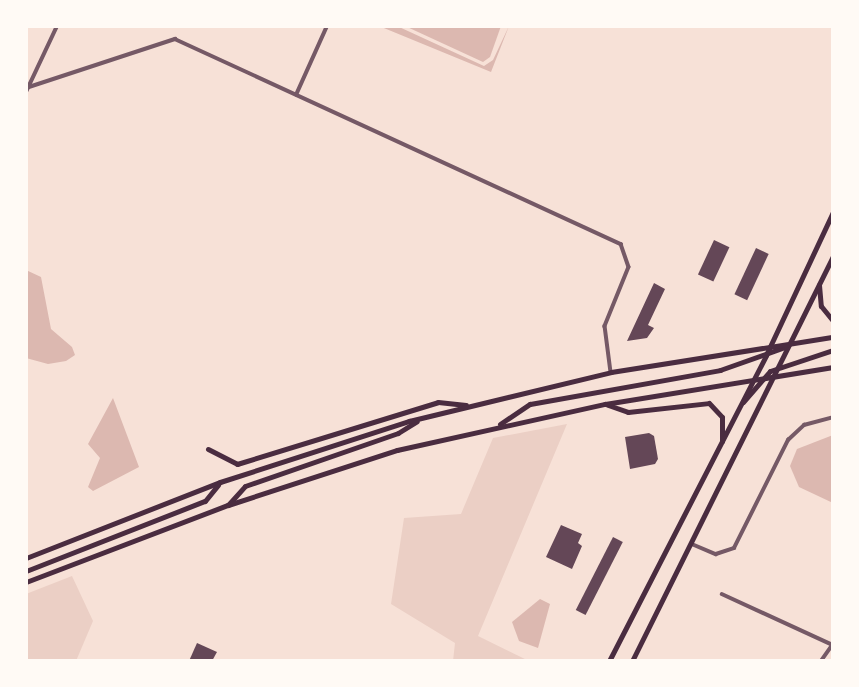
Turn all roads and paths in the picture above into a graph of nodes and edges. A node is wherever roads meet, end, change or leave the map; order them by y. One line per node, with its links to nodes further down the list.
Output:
1 (57, 26): 3 (street)
2 (327, 26): 5 (street)
3 (29, 87): 4 (street); 5 (street)
4 (26, 92)
5 (296, 95): 17 (street)
6 (833, 212): 12 (main road)
7 (833, 256): 8 (main road)
8 (819, 285): 9 (main road); 11 (main road)
9 (833, 321)
10 (833, 337): 11 (main road)
11 (791, 344): 12 (main road); 14 (main road); 15 (main road)
12 (771, 347): 14 (main road); 17 (main road)
13 (833, 350): 15 (main road)
14 (766, 355): 19 (main road); 24 (main road)
15 (781, 365): 18 (main road); 19 (main road)
16 (833, 367): 18 (main road)
17 (611, 372): 21 (main road)
18 (776, 374): 19 (main road); 29 (main road)
19 (758, 378): 20 (main road); 25 (main road)
20 (605, 404): 24 (main road); 25 (main road)
21 (469, 405): 22 (main road); 26 (main road)
22 (424, 417): 27 (main road); 28 (main road)
23 (833, 417): 29 (street)
24 (496, 426): 28 (main road)
25 (722, 441): 35 (main road)
26 (208, 449)
27 (220, 482): 30 (main road); 31 (main road)
28 (228, 505): 32 (main road)
29 (692, 544): 36 (main road)
30 (26, 558)
31 (26, 571)
32 (26, 582)
33 (722, 594): 34 (street)
34 (833, 644): 37 (street)
35 (609, 661)
36 (632, 661)
37 (821, 661)

